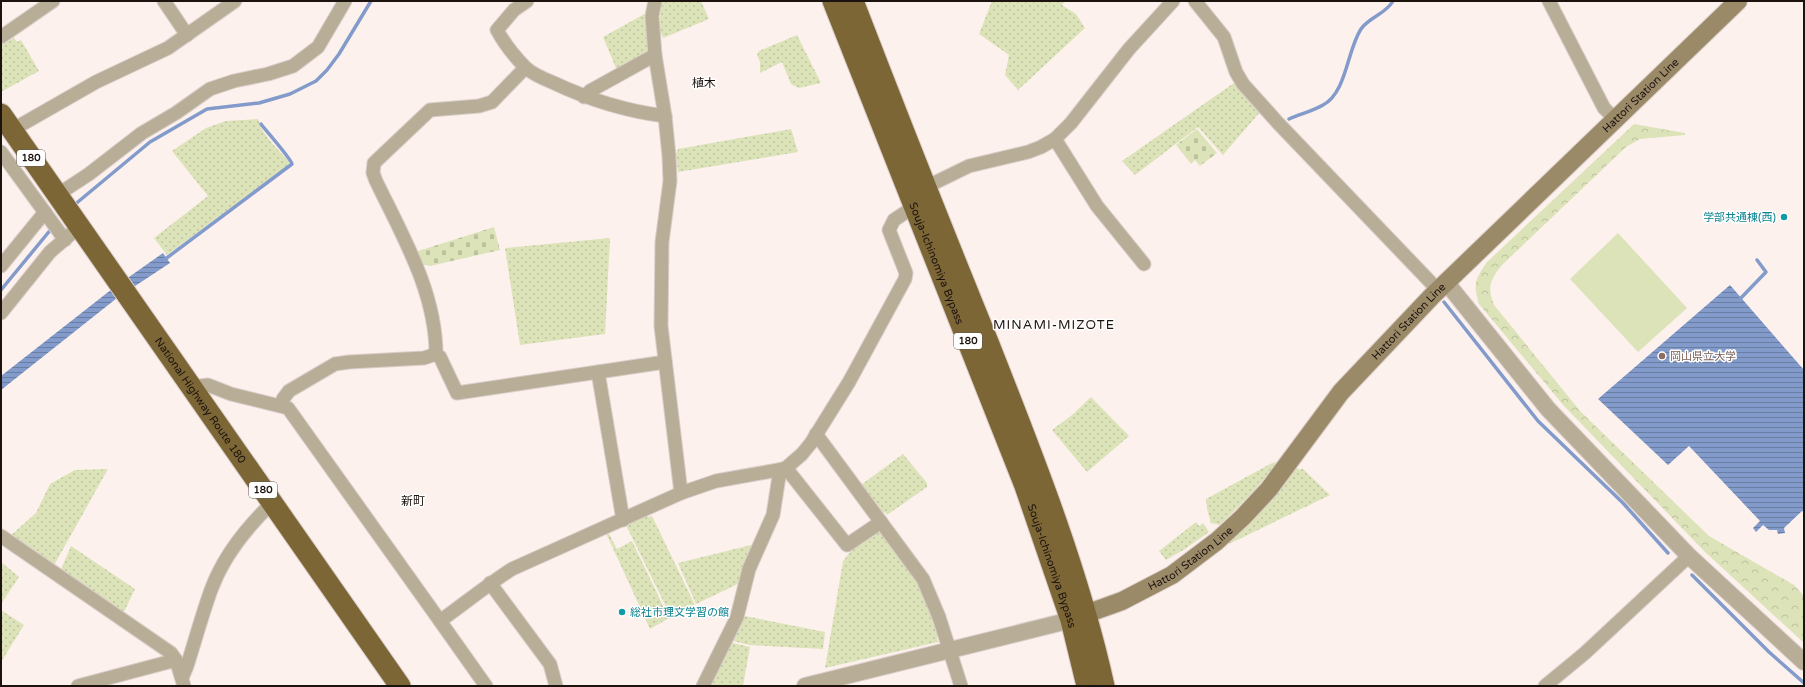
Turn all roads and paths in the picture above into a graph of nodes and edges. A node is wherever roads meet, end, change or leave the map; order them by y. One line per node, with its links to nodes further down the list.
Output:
1 (53, 1): 15 (street)
2 (164, 1): 14 (street)
3 (235, 1): 14 (street)
4 (345, 1): 25 (street)
5 (527, 1): 13 (street)
6 (655, 1): 16 (street)
7 (833, 1): 26 (highway, Souja-Ichinomiya Bypass / 180)
8 (853, 1): 24 (highway, Souja-Ichinomiya Bypass / 180)
9 (1173, 1): 22 (street)
10 (1195, 1): 30 (street)
11 (1549, 1): 20 (street)
12 (1738, 1): 20 (main road, Hattori Station Line)
13 (511, 5): 17 (street)
14 (187, 35): 21 (street)
15 (1, 37)
16 (655, 55): 18 (street); 19 (street)
17 (525, 68): 18 (street); 32 (street)
18 (584, 97): 19 (street)
19 (665, 116): 33 (street)
20 (1615, 119): 30 (main road, Hattori Station Line)
21 (6, 122): 25 (highway, National Highway Route 180 / 180)
22 (1055, 139): 24 (street); 28 (street)
23 (1, 152): 25 (street)
24 (926, 187): 26 (street); 46 (highway, Souja-Ichinomiya Bypass / 180)
25 (53, 206): 27 (highway, National Highway Route 180 / 180); 29 (street)
26 (914, 206): 37 (street); 46 (highway, Souja-Ichinomiya Bypass / 180)
27 (70, 231): 31 (street); 35 (highway, National Highway Route 180 / 180)
28 (1144, 264)
29 (1, 266)
30 (1442, 286): 44 (street); 46 (main road, Hattori Station Line)
31 (1, 313)
32 (436, 354): 34 (street); 36 (street)
33 (665, 362): 34 (street); 39 (street)
34 (598, 372): 41 (street)
35 (192, 387): 36 (street); 40 (highway, National Highway Route 180 / 180)
36 (281, 405): 47 (street)
37 (816, 434): 38 (street); 42 (street)
38 (783, 468): 39 (street); 42 (street); 57 (street)
39 (681, 493): 41 (street)
40 (272, 503): 51 (street); 54 (highway, National Highway Route 180 / 180)
41 (623, 520): 45 (street)
42 (881, 522): 48 (street)
43 (1, 536): 49 (street)
44 (1689, 556): 50 (street); 62 (street)
45 (490, 583): 47 (street); 56 (street)
46 (1078, 618): 48 (street); 60 (highway, Souja-Ichinomiya Bypass / 180); 61 (highway, Souja-Ichinomiya Bypass / 180)
47 (440, 621): 55 (street)
48 (949, 649): 52 (street); 59 (street)
49 (176, 660): 51 (street); 53 (street)
50 (1804, 662)
51 (183, 682)
52 (832, 682): 58 (street)
53 (78, 686)
54 (400, 686)
55 (486, 686)
56 (556, 686)
57 (703, 686)
58 (805, 686)
59 (961, 686)
60 (1087, 686)
61 (1104, 686)
62 (1545, 686)

